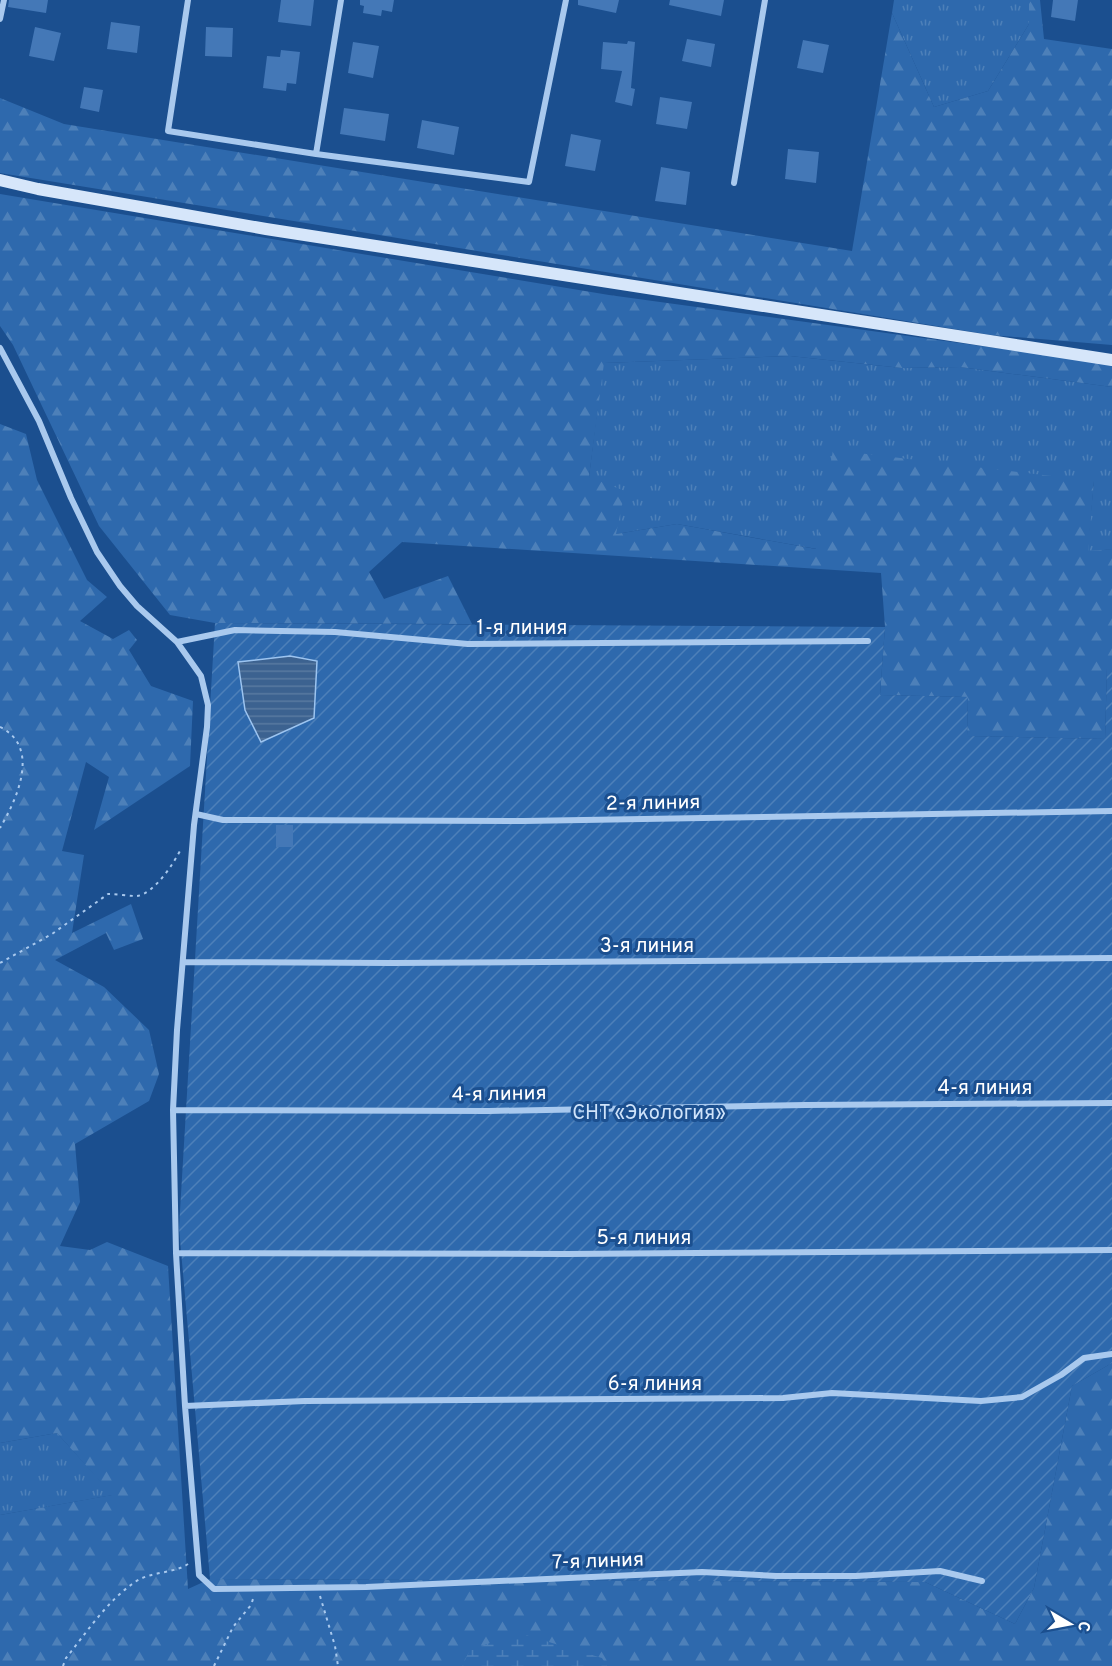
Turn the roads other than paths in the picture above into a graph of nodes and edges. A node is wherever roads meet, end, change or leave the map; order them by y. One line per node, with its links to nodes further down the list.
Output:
1 (4, 0): 6 (street)
2 (188, 0): 7 (street)
3 (341, 0): 7 (street)
4 (566, 0): 7 (street)
5 (765, 0): 9 (street)
6 (0, 19)
7 (316, 154)
8 (0, 180): 11 (main road)
9 (734, 183)
10 (0, 348): 13 (street)
11 (1112, 360)
12 (868, 641): 13 (street, 1-я линия)
13 (177, 642): 15 (street)
14 (1112, 811): 15 (street, 2-я линия)
15 (195, 814): 17 (street)
16 (1112, 958): 17 (street, 3-я линия)
17 (183, 962): 19 (street)
18 (1112, 1103): 19 (street, 4-я линия)
19 (173, 1110): 21 (street)
20 (1112, 1250): 21 (street, 5-я линия)
21 (176, 1253): 23 (street)
22 (1112, 1354): 23 (street, 6-я линия)
23 (184, 1406): 24 (street, 7-я линия)
24 (982, 1581)

